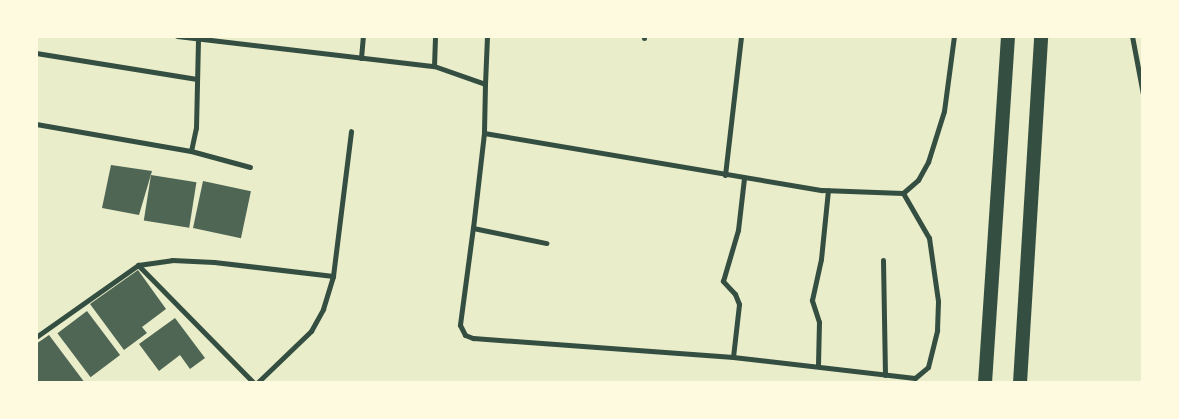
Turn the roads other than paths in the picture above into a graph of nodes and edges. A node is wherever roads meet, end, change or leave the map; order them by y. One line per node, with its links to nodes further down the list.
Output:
1 (177, 36): 10 (street)
2 (363, 36): 12 (street)
3 (435, 36): 13 (street)
4 (487, 36): 15 (street)
5 (741, 36): 22 (street)
6 (954, 36): 25 (street)
7 (1008, 36): 36 (highway)
8 (1040, 36): 37 (highway)
9 (1132, 36): 16 (street)
10 (198, 38): 12 (street); 14 (street)
11 (36, 53): 14 (street)
12 (361, 58): 13 (street)
13 (434, 66): 15 (street)
14 (197, 79): 20 (street)
15 (485, 84): 19 (street)
16 (1143, 94)
17 (36, 124): 20 (street)
18 (351, 131): 30 (street)
19 (484, 133): 22 (street); 26 (street)
20 (191, 151): 21 (street)
21 (250, 167)
22 (725, 175): 23 (street)
23 (744, 178): 24 (street); 32 (street)
24 (828, 190): 25 (street); 33 (street)
25 (903, 193): 34 (street)
26 (473, 227): 27 (street); 32 (street)
27 (546, 243)
28 (883, 260): 34 (street)
29 (138, 264): 30 (street); 31 (street); 35 (street)
30 (333, 276): 35 (street)
31 (36, 337)
32 (733, 357): 33 (street)
33 (818, 365): 34 (street)
34 (885, 375)
35 (256, 383)
36 (985, 383)
37 (1020, 383)

